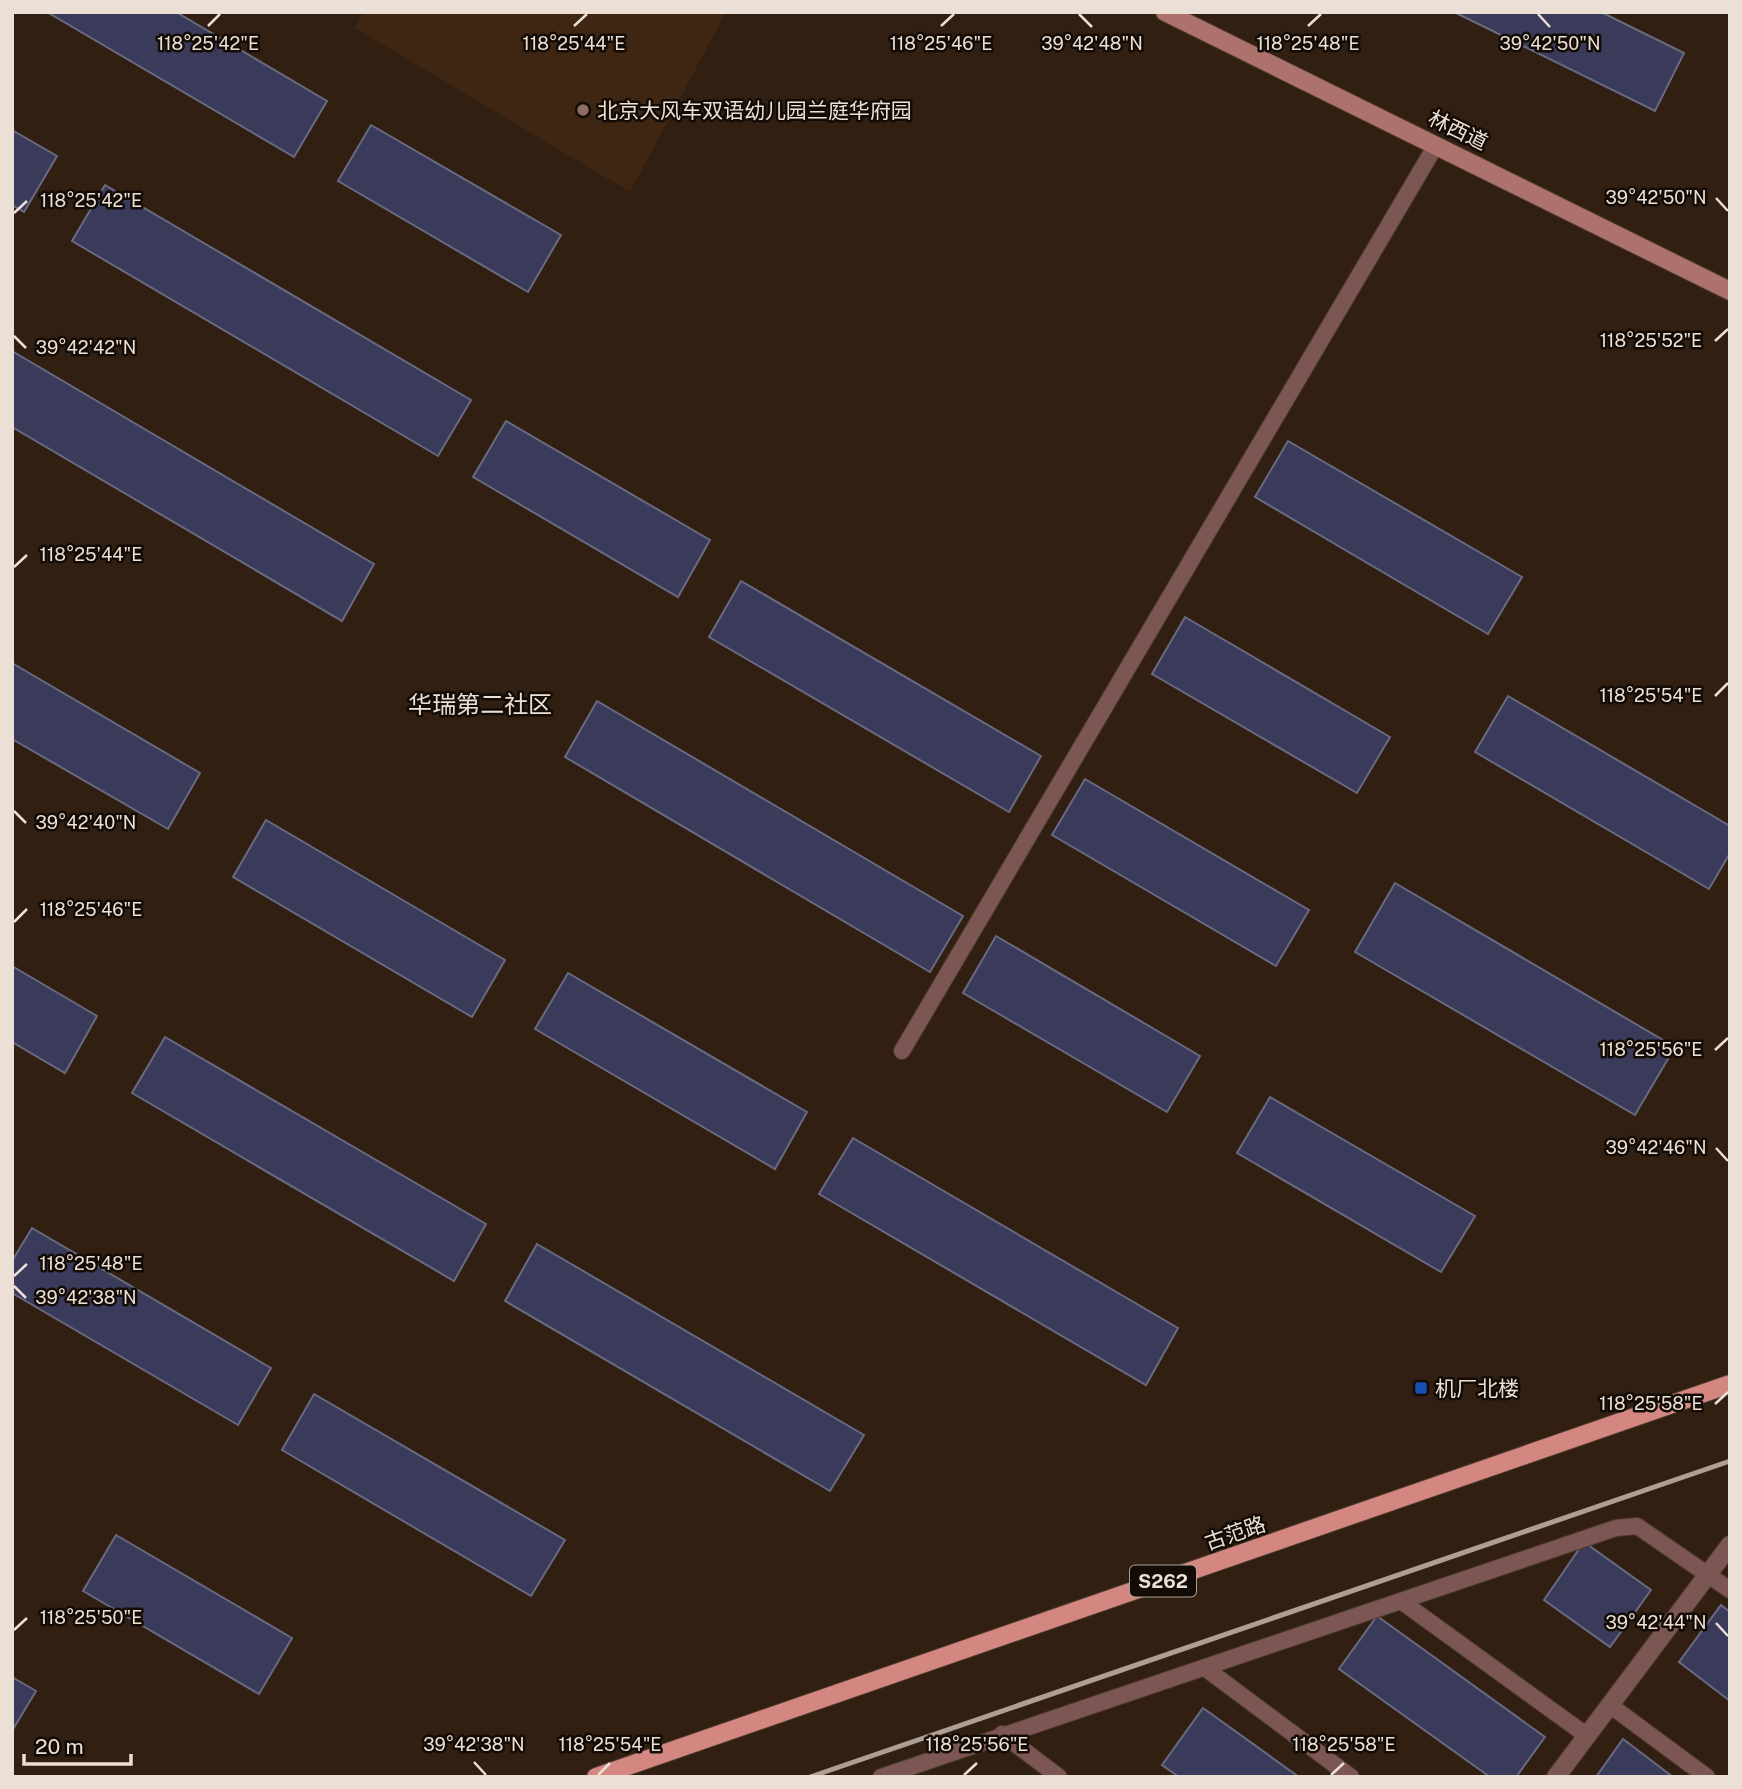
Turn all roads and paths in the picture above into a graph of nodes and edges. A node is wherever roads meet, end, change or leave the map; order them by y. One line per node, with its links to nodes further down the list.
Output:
1 (1165, 12): 2 (street, 林西道)
2 (1195, 18): 3 (street, 林西道)
3 (1436, 145): 4 (street, 林西道); 5 (lane)
4 (1730, 291)
5 (902, 1051)
6 (1730, 1384): 15 (main road, 古范路 / S262)
7 (1730, 1545): 8 (street)
8 (1708, 1574): 9 (lane); 10 (lane); 12 (street)
9 (1730, 1590)
10 (1401, 1601): 11 (lane); 14 (lane)
11 (1205, 1668): 13 (lane); 18 (lane)
12 (1611, 1706): 14 (street); 20 (lane)
13 (1002, 1734): 16 (lane); 17 (lane)
14 (1586, 1735): 19 (street)
15 (596, 1777)
16 (881, 1777)
17 (1059, 1777)
18 (1351, 1777)
19 (1556, 1777)
20 (1707, 1777)

